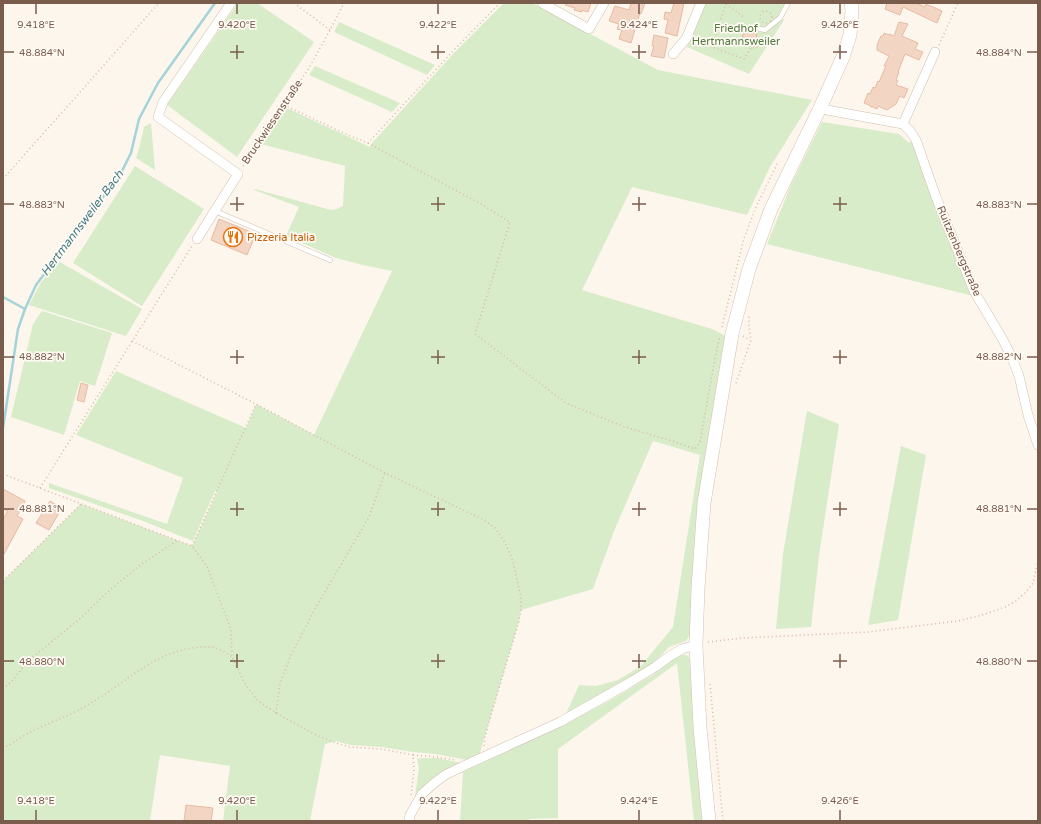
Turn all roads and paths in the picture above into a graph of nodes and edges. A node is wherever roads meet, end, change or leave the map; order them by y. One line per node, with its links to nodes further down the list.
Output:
1 (159, 3): 24 (path)
2 (231, 3): 23 (street)
3 (294, 3): 15 (path)
4 (344, 3): 15 (path, Bruckwiesenstraße)
5 (500, 3): 22 (path)
6 (542, 3): 7 (street)
7 (604, 3)
8 (701, 3): 18 (street)
9 (788, 3): 16 (lane)
10 (851, 3): 20 (street)
11 (958, 3): 17 (path)
12 (726, 4): 14 (path); 16 (path)
13 (761, 12): 13 (path)
14 (745, 18)
15 (330, 30): 19 (path, Bruckwiesenstraße)
16 (762, 30)
17 (935, 52): 21 (street)
18 (673, 54)
19 (284, 104): 22 (path); 23 (path, Bruckwiesenstraße)
20 (820, 108): 21 (street); 42 (street)
21 (903, 124): 33 (street, Ruitzenbergstraße)
22 (368, 143): 29 (path)
23 (238, 174): 25 (street, Bruckwiesenstraße)
24 (3, 179)
25 (215, 211): 26 (street, Bruckwiesenstraße); 27 (lane)
26 (197, 239): 30 (path)
27 (330, 260)
28 (749, 315): 31 (path)
29 (722, 325)
30 (132, 341): 32 (path); 36 (path)
31 (735, 384)
32 (256, 404): 34 (path); 39 (path)
33 (1038, 445)
34 (385, 473): 46 (path); 49 (path)
35 (3, 474): 36 (path)
36 (40, 488): 37 (path)
37 (81, 504): 38 (path); 41 (path)
38 (178, 540): 39 (path); 45 (path)
39 (192, 546): 43 (path)
40 (1038, 560): 42 (path)
41 (3, 581)
42 (696, 645): 49 (street); 53 (street)
43 (232, 657): 46 (path); 47 (path)
44 (709, 680): 54 (path)
45 (3, 689)
46 (276, 713): 48 (path)
47 (3, 749)
48 (413, 754): 50 (path); 51 (path)
49 (484, 756): 50 (street)
50 (472, 762): 52 (street)
51 (411, 796)
52 (409, 821)
53 (709, 821)
54 (723, 821)

